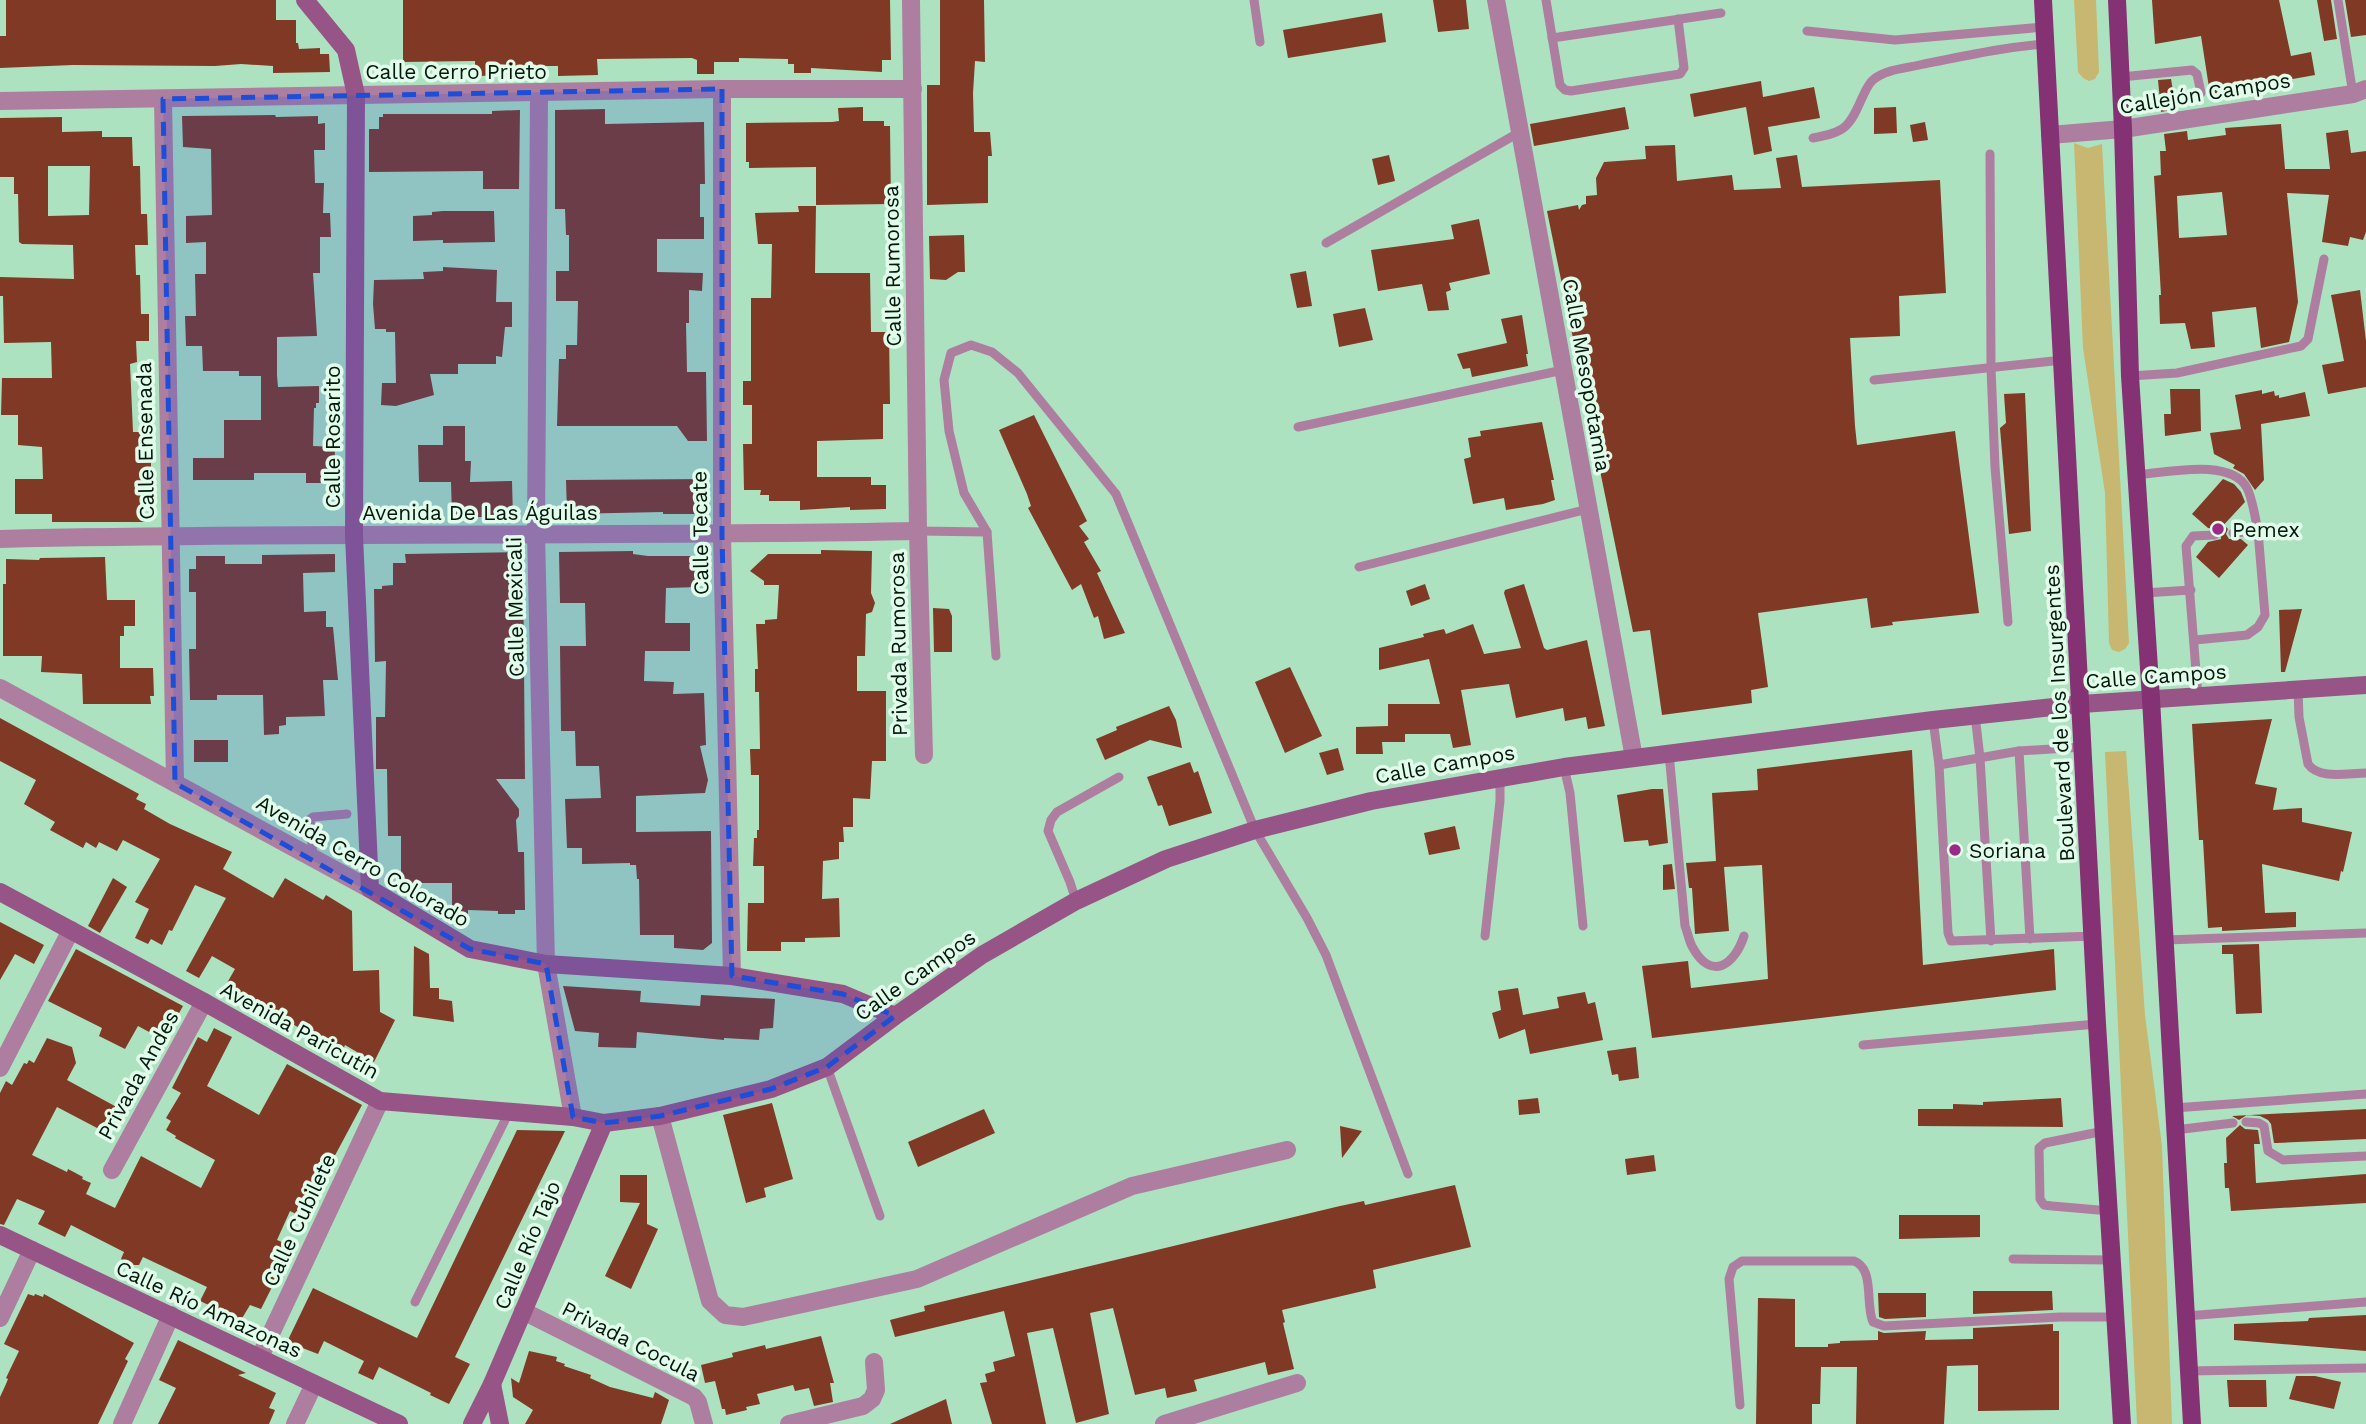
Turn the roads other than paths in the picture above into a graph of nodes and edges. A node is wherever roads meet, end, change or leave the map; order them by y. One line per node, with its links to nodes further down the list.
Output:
1 (305, 0): 21 (street, Calle Rosarito)
2 (911, 0): 17 (street, Calle Rumorosa)
3 (1254, 0): 14 (lane)
4 (1496, 0): 25 (street, Calle Mesopotamia)
5 (1546, 0): 13 (lane)
6 (2043, 0): 12 (main road, Boulevard de los Insurgentes)
7 (2117, 0): 15 (main road)
8 (2338, 0): 18 (lane)
9 (1721, 13): 10 (lane)
10 (1678, 19): 13 (lane); 13 (lane)
11 (1807, 31): 12 (lane)
12 (2045, 35): 26 (main road, Boulevard de los Insurgentes); 27 (lane)
13 (1552, 38)
14 (1260, 42)
15 (2121, 77): 19 (lane); 24 (main road)
16 (722, 89): 17 (street, Calle Cerro Prieto); 20 (street, Calle Cerro Prieto); 45 (street, Calle Tecate)
17 (913, 89): 39 (street, Calle Rumorosa)
18 (2359, 92): 24 (street, Callejón Campos)
19 (2201, 93)
20 (539, 94): 21 (street, Calle Cerro Prieto); 43 (street, Calle Mexicali)
21 (356, 95): 22 (street, Calle Cerro Prieto); 47 (street, Calle Rosarito)
22 (163, 99): 23 (street, Calle Cerro Prieto); 44 (street, Calle Ensenada)
23 (0, 101)
24 (2123, 129): 26 (street, Callejón Campos); 34 (main road)
25 (1520, 132): 29 (lane); 33 (street, Calle Mesopotamia)
26 (2050, 135): 31 (main road, Boulevard de los Insurgentes)
27 (1813, 138)
28 (1990, 154): 32 (lane)
29 (1326, 243)
30 (2324, 260): 34 (lane)
31 (2063, 360): 32 (lane); 60 (main road, Boulevard de los Insurgentes)
32 (1991, 368): 35 (lane); 52 (lane)
33 (1563, 370): 36 (lane); 38 (street, Calle Mesopotamia)
34 (2130, 376): 37 (main road)
35 (1874, 380)
36 (1298, 427)
37 (2137, 475): 40 (lane); 51 (main road)
38 (1588, 509): 49 (lane); 67 (street, Calle Mesopotamia)
39 (918, 531): 41 (lane); 45 (street, Avenida De Las Águilas); 66 (street, Privada Rumorosa)
40 (2258, 531): 42 (lane); 53 (lane)
41 (987, 532): 54 (lane); 76 (lane)
42 (2234, 533)
43 (536, 534): 45 (street, Avenida De Las Águilas); 47 (street, Avenida De Las Águilas); 90 (street, Calle Mexicali)
44 (170, 535): 47 (street, Avenida De Las Águilas); 48 (street, Avenida De Las Águilas); 74 (street, Calle Ensenada)
45 (722, 535): 91 (street, Calle Tecate)
46 (2215, 535): 50 (lane)
47 (354, 536): 78 (street, Calle Rosarito)
48 (0, 539)
49 (1359, 566)
50 (2191, 590): 51 (lane); 53 (lane)
51 (2144, 593): 59 (main road)
52 (2008, 622)
53 (2195, 640): 58 (lane)
54 (996, 656)
55 (2366, 685): 57 (street, Calle Campos)
56 (0, 688): 74 (street, Avenida Cerro Colorado)
57 (2298, 690): 58 (street, Calle Campos); 71 (lane)
58 (2198, 696): 59 (street, Calle Campos)
59 (2151, 699): 60 (street, Calle Campos); 88 (main road)
60 (2081, 704): 61 (street, Calle Campos); 63 (main road, Boulevard de los Insurgentes)
61 (1975, 715): 62 (street, Calle Campos); 68 (lane)
62 (1933, 720): 65 (street, Calle Campos); 69 (lane)
63 (2084, 747): 64 (lane); 86 (main road, Boulevard de los Insurgentes)
64 (2019, 751): 68 (lane); 87 (lane)
65 (1669, 753): 67 (street, Calle Campos); 85 (lane)
66 (924, 755)
67 (1634, 758): 70 (street, Calle Campos)
68 (1980, 758): 69 (lane); 89 (lane)
69 (1939, 765): 89 (lane)
70 (1564, 767): 73 (street, Calle Campos); 81 (lane)
71 (2366, 772)
72 (1119, 777): 80 (lane)
73 (1500, 778): 76 (street, Calle Campos); 84 (lane)
74 (175, 783): 77 (street, Avenida Cerro Colorado)
75 (347, 814): 77 (lane)
76 (1255, 830): 80 (street, Calle Campos); 112 (lane)
77 (313, 858): 78 (street, Avenida Cerro Colorado)
78 (370, 889): 90 (street, Avenida Cerro Colorado)
79 (0, 892): 82 (street, Avenida Paricutín)
80 (1076, 901): 93 (street, Calle Campos)
81 (1583, 926)
82 (71, 930): 92 (street, Avenida Paricutín); 97 (street)
83 (2366, 933): 88 (lane)
84 (1485, 936)
85 (1744, 936)
86 (2094, 936): 87 (lane); 94 (main road, Boulevard de los Insurgentes)
87 (2030, 939): 89 (lane)
88 (2165, 940): 100 (main road)
89 (1990, 941)
90 (546, 964): 91 (street, Avenida Cerro Colorado); 103 (street, Calle Mexicali)
91 (732, 976): 93 (street, Avenida Cerro Colorado)
92 (204, 1002): 99 (street, Avenida Paricutín); 111 (street, Privada Andes)
93 (895, 1016): 96 (street, Calle Campos)
94 (2097, 1024): 95 (lane); 108 (main road, Boulevard de los Insurgentes)
95 (1863, 1045)
96 (827, 1067): 102 (street, Calle Campos); 114 (lane)
97 (0, 1068)
98 (2366, 1094): 100 (lane)
99 (380, 1101): 101 (street, Avenida Paricutín); 126 (street, Calle Cubilete)
100 (2174, 1108): 107 (main road)
101 (509, 1112): 103 (street, Avenida Paricutín); 119 (lane)
102 (660, 1116): 105 (street, Calle Campos); 109 (street)
103 (573, 1117): 105 (street, Avenida Paricutín)
104 (2246, 1122): 110 (lane)
105 (604, 1123): 121 (street, Calle Río Tajo)
106 (2233, 1123): 107 (lane)
107 (2175, 1130): 123 (main road)
108 (2105, 1131): 113 (main road, Boulevard de los Insurgentes); 113 (lane)
109 (1287, 1150)
110 (2366, 1156)
111 (112, 1170)
112 (1408, 1174)
113 (2110, 1210): 118 (main road, Boulevard de los Insurgentes)
114 (880, 1216)
115 (0, 1235): 116 (street, Calle Río Amazonas)
116 (32, 1250): 122 (street, Calle Río Amazonas); 125 (street)
117 (2013, 1259): 118 (lane)
118 (2113, 1260): 124 (main road, Boulevard de los Insurgentes)
119 (415, 1302)
120 (2366, 1302): 123 (lane)
121 (523, 1311): 132 (street, Calle Río Tajo); 139 (street, Privada Cocula)
122 (171, 1315): 126 (street, Calle Río Amazonas); 134 (street)
123 (2186, 1315): 129 (main road)
124 (2116, 1317): 133 (lane); 142 (main road, Boulevard de los Insurgentes)
125 (0, 1318)
126 (260, 1357): 131 (street, Calle Río Amazonas)
127 (874, 1362): 140 (street)
128 (2366, 1368): 129 (lane)
129 (2189, 1371): 143 (main road)
130 (1297, 1383): 141 (street)
131 (314, 1384): 135 (street); 136 (street, Calle Río Amazonas)
132 (492, 1384): 137 (street, Calle Río Tajo); 138 (street)
133 (1740, 1405)
134 (122, 1424)
135 (295, 1424)
136 (398, 1424)
137 (472, 1424)
138 (500, 1424)
139 (704, 1424)
140 (789, 1424)
141 (1164, 1424)
142 (2122, 1424)
143 (2192, 1424)

